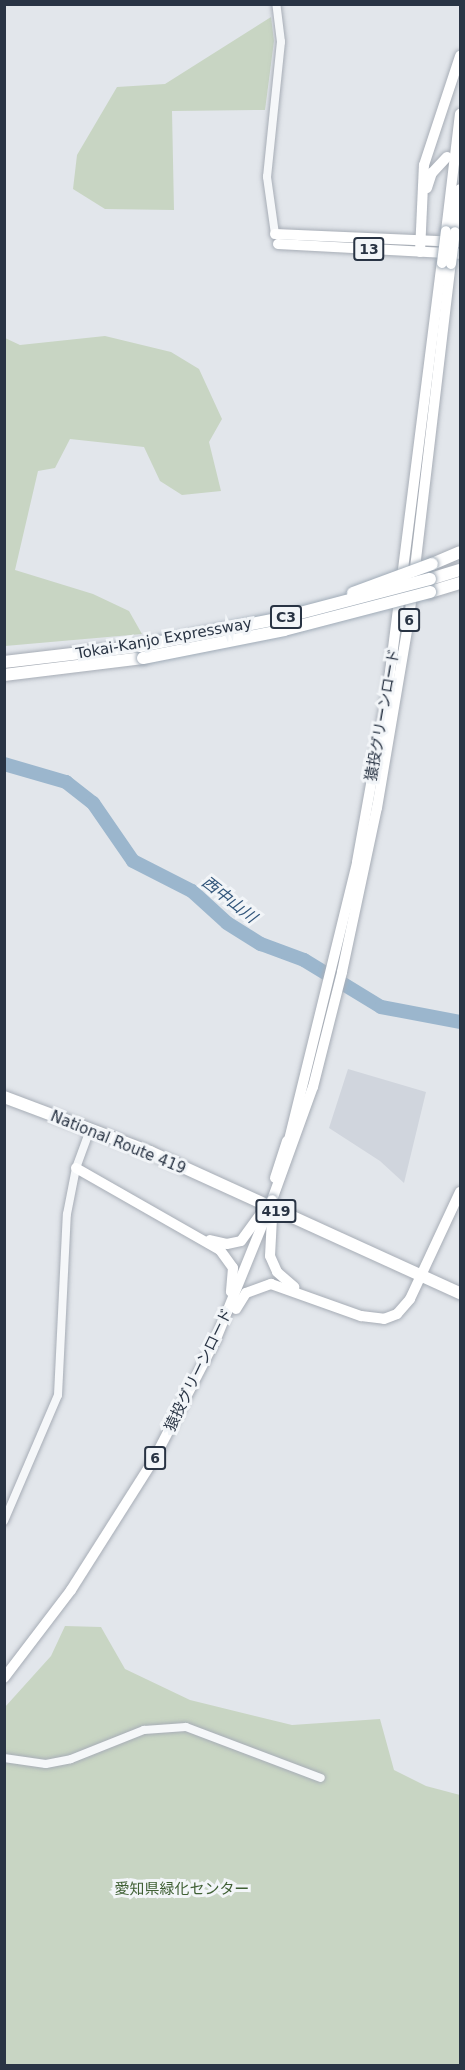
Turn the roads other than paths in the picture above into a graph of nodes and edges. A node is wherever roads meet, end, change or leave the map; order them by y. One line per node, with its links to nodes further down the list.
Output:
1 (276, 4): 8 (street)
2 (460, 56): 6 (main road)
3 (460, 114): 7 (main road, 猿投グリーンロード / 6)
4 (447, 157): 6 (main road)
5 (460, 189): 7 (main road, 猿投グリーンロード / 6)
6 (424, 198): 9 (main road)
7 (454, 235): 9 (main road, 13); 19 (main road, 猿投グリーンロード / 6, bridge)
8 (277, 239): 9 (main road, 13); 10 (main road, 13)
9 (421, 239): 10 (main road)
10 (420, 252): 11 (main road, 13)
11 (460, 254)
12 (460, 552): 15 (highway, bridge)
13 (460, 570): 15 (highway, Tokai-Kanjo Expressway / C3, bridge)
14 (460, 584): 16 (highway, Tokai-Kanjo Expressway / C3, bridge)
15 (237, 627): 16 (highway, Tokai-Kanjo Expressway / C3, bridge)
16 (141, 652): 17 (highway, Tokai-Kanjo Expressway / C3); 18 (highway, Tokai-Kanjo Expressway / C3)
17 (4, 662)
18 (4, 675)
19 (333, 989): 24 (main road, 猿投グリーンロード / 6); 24 (main road, 猿投グリーンロード / 6)
20 (4, 1097): 21 (highway, National Route 419 / 419)
21 (90, 1130): 22 (street); 27 (highway, National Route 419 / 419)
22 (76, 1168): 26 (main road); 32 (street)
23 (460, 1192): 27 (main road)
24 (272, 1200): 25 (main road)
25 (266, 1216): 26 (main road); 29 (main road); 30 (main road, 猿投グリーンロード / 6)
26 (199, 1236): 30 (main road)
27 (421, 1276): 28 (highway, National Route 419 / 419); 29 (main road)
28 (460, 1293)
29 (309, 1296): 31 (main road)
30 (200, 1373): 31 (main road, 猿投グリーンロード / 6)
31 (186, 1399): 33 (main road, 猿投グリーンロード / 6)
32 (4, 1521)
33 (4, 1678)
34 (4, 1758): 35 (street)
35 (321, 1778)

